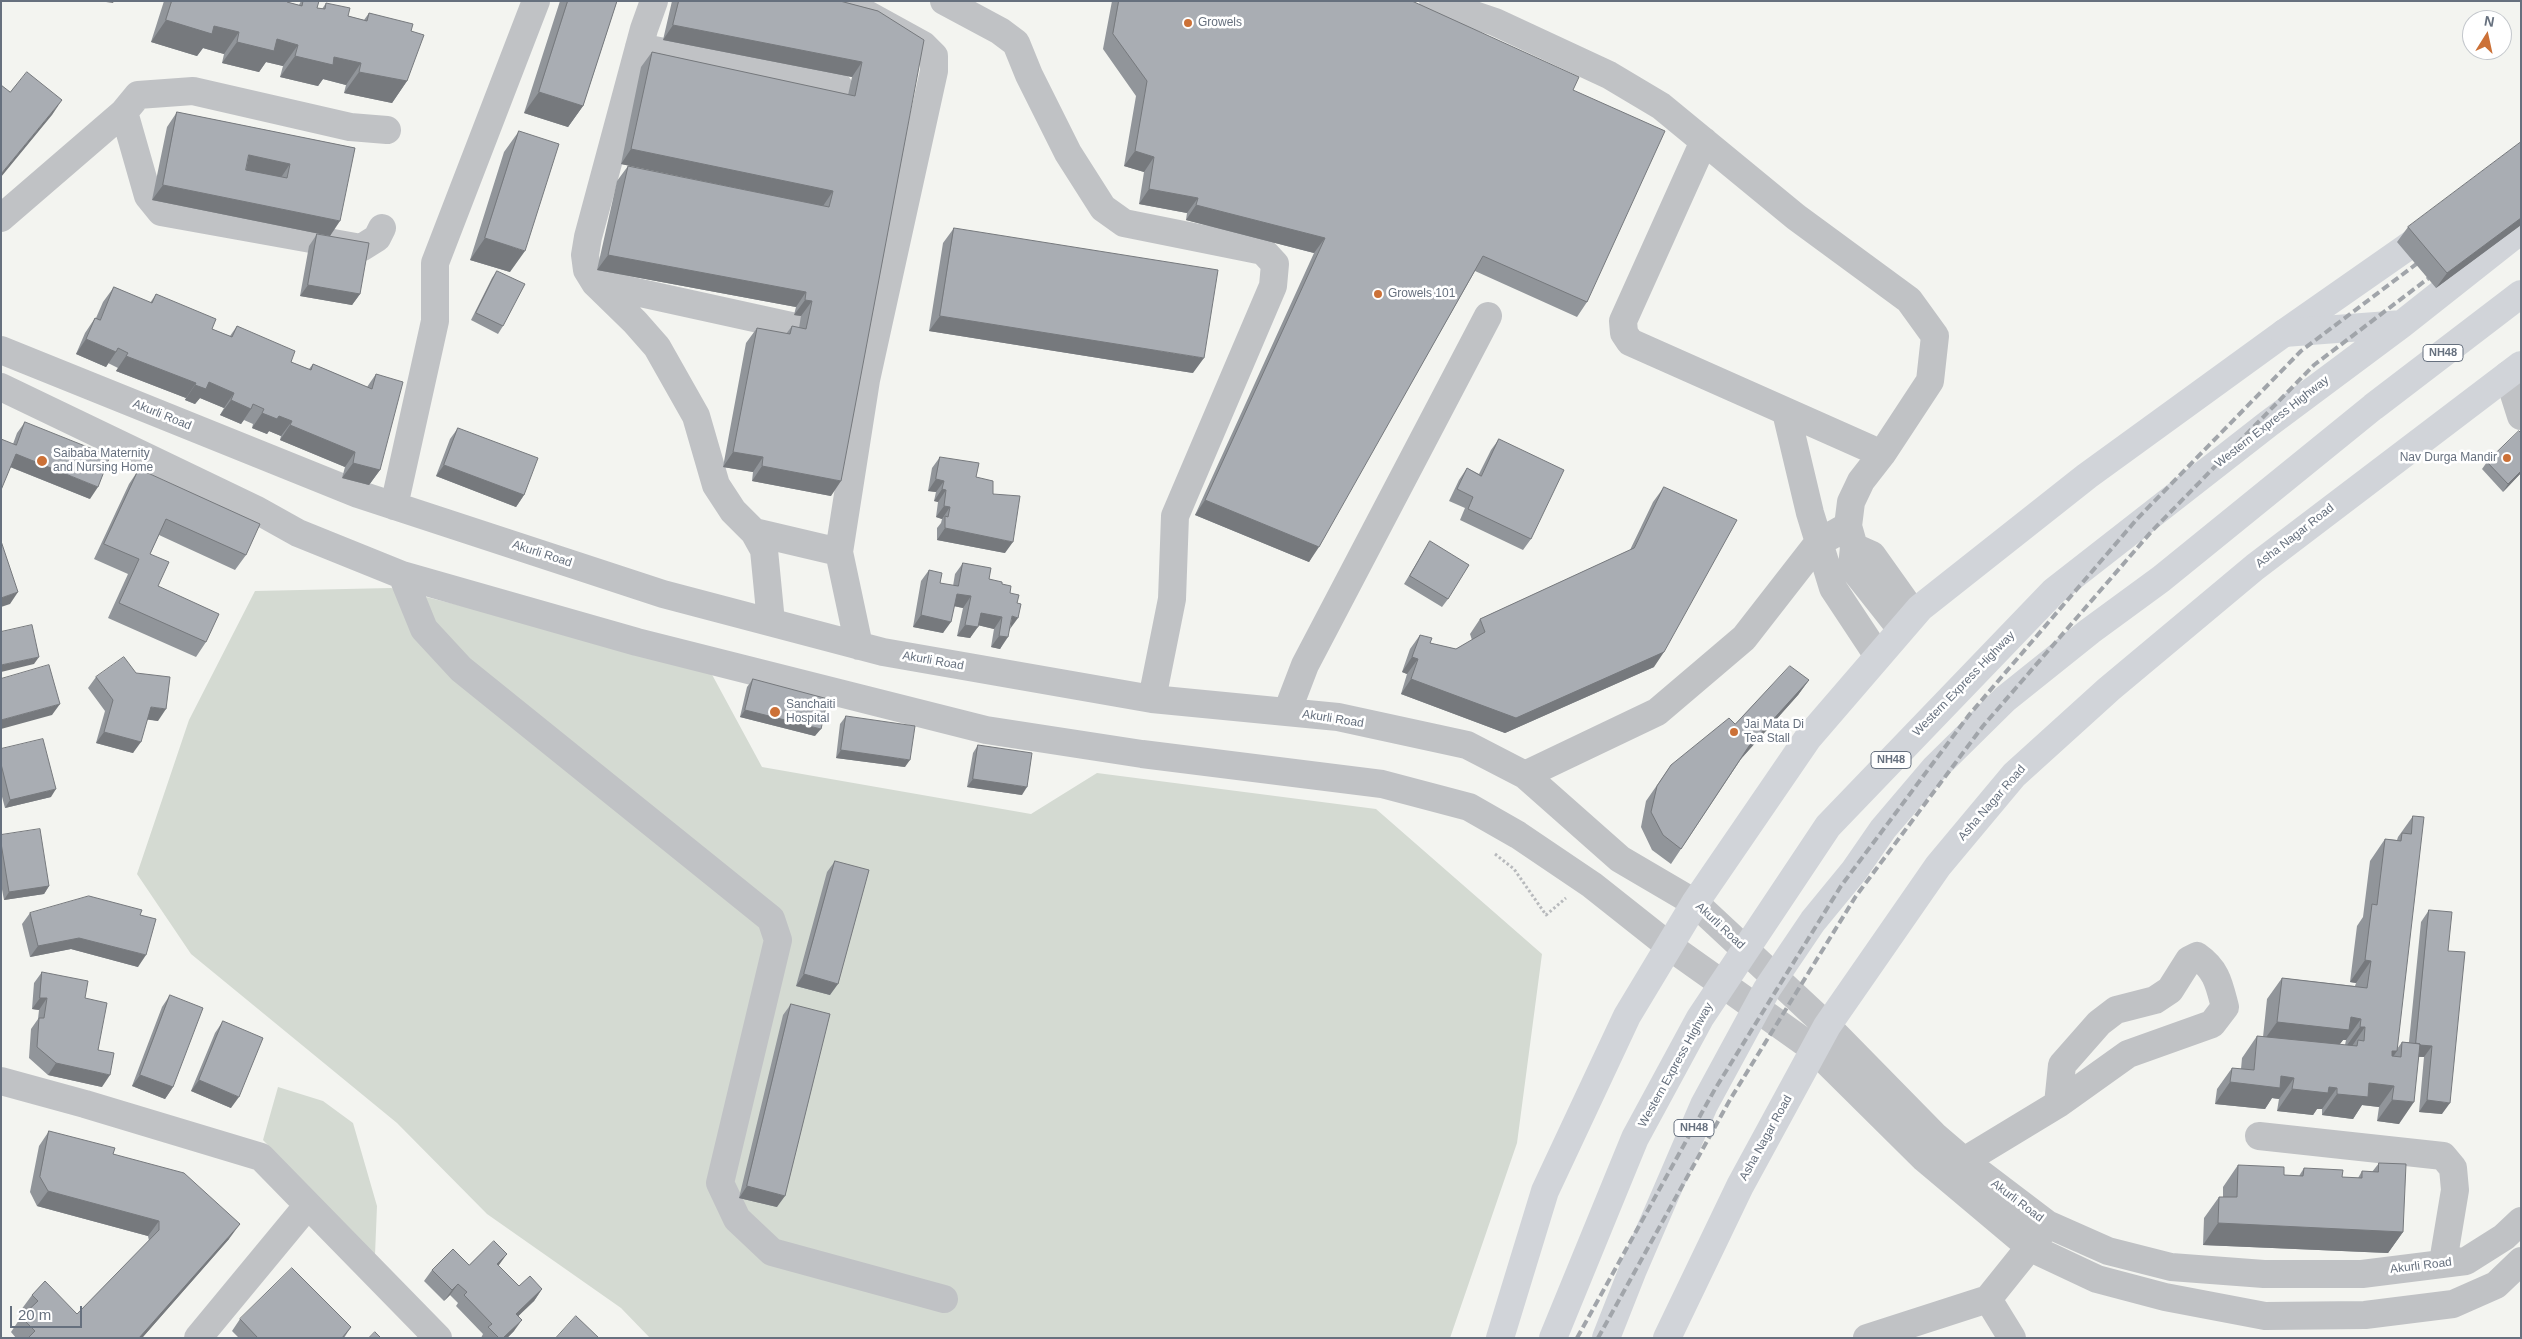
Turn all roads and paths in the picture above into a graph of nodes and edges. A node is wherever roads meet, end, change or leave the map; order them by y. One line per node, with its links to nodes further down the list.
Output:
1 (536, 1): 27 (street)
2 (654, 1): 6 (street)
3 (843, 1): 31 (street)
4 (944, 1): 37 (street)
5 (1433, 1): 10 (street)
6 (639, 48): 7 (street); 15 (street)
7 (839, 87)
8 (124, 112): 9 (street); 12 (street); 13 (street)
9 (387, 130)
10 (1704, 141): 24 (street); 26 (street)
11 (2450, 217): 20 (main road)
12 (1, 218)
13 (382, 228)
14 (2521, 230): 18 (main road, Western Express Highway / NH48)
15 (595, 283): 19 (street); 28 (street)
16 (2518, 298): 62 (main road, NH48)
17 (1488, 316): 38 (street)
18 (2402, 324): 20 (main road); 61 (main road, Western Express Highway / NH48)
19 (790, 326)
20 (2284, 333): 33 (main road)
21 (1, 350): 27 (street, Akurli Road)
22 (2514, 370): 25 (street); 44 (main road, Asha Nagar Road)
23 (1, 387): 32 (street)
24 (1786, 412): 26 (street); 30 (street)
25 (2521, 416)
26 (1882, 454): 29 (street)
27 (394, 506): 34 (street, Akurli Road)
28 (754, 532): 31 (street); 34 (street)
29 (1851, 536): 30 (street); 33 (street)
30 (1818, 543): 36 (street); 39 (street)
31 (839, 552): 35 (street)
32 (402, 575): 43 (street); 56 (street)
33 (1908, 621): 36 (main road)
34 (771, 622): 35 (street, Akurli Road)
35 (859, 646): 37 (street, Akurli Road)
36 (1878, 656): 41 (main road)
37 (1152, 699): 38 (street, Akurli Road)
38 (1287, 712): 39 (street, Akurli Road)
39 (1525, 775): 41 (street, Akurli Road)
40 (1493, 852): 42 (path)
41 (1695, 903): 43 (main road); 44 (street, Akurli Road)
42 (1546, 915)
43 (1669, 946): 45 (street); 60 (main road)
44 (1827, 1026): 45 (main road, Asha Nagar Road); 49 (street, Akurli Road)
45 (1814, 1050): 53 (street); 63 (main road, Asha Nagar Road)
46 (1, 1081): 50 (street)
47 (2058, 1104): 47 (street); 49 (street)
48 (2258, 1136): 55 (street)
49 (1964, 1161): 52 (street, Akurli Road)
50 (308, 1205): 58 (street); 59 (street)
51 (2521, 1221): 55 (street, Akurli Road)
52 (2047, 1224): 53 (street); 55 (street, Akurli Road)
53 (2031, 1248): 54 (street); 57 (street)
54 (2521, 1261)
55 (2443, 1262)
56 (944, 1299)
57 (1988, 1299): 64 (street); 65 (street)
58 (198, 1338)
59 (438, 1338)
60 (1500, 1338)
61 (1553, 1338)
62 (1606, 1338)
63 (1668, 1338)
64 (1867, 1338)
65 (2012, 1338)

